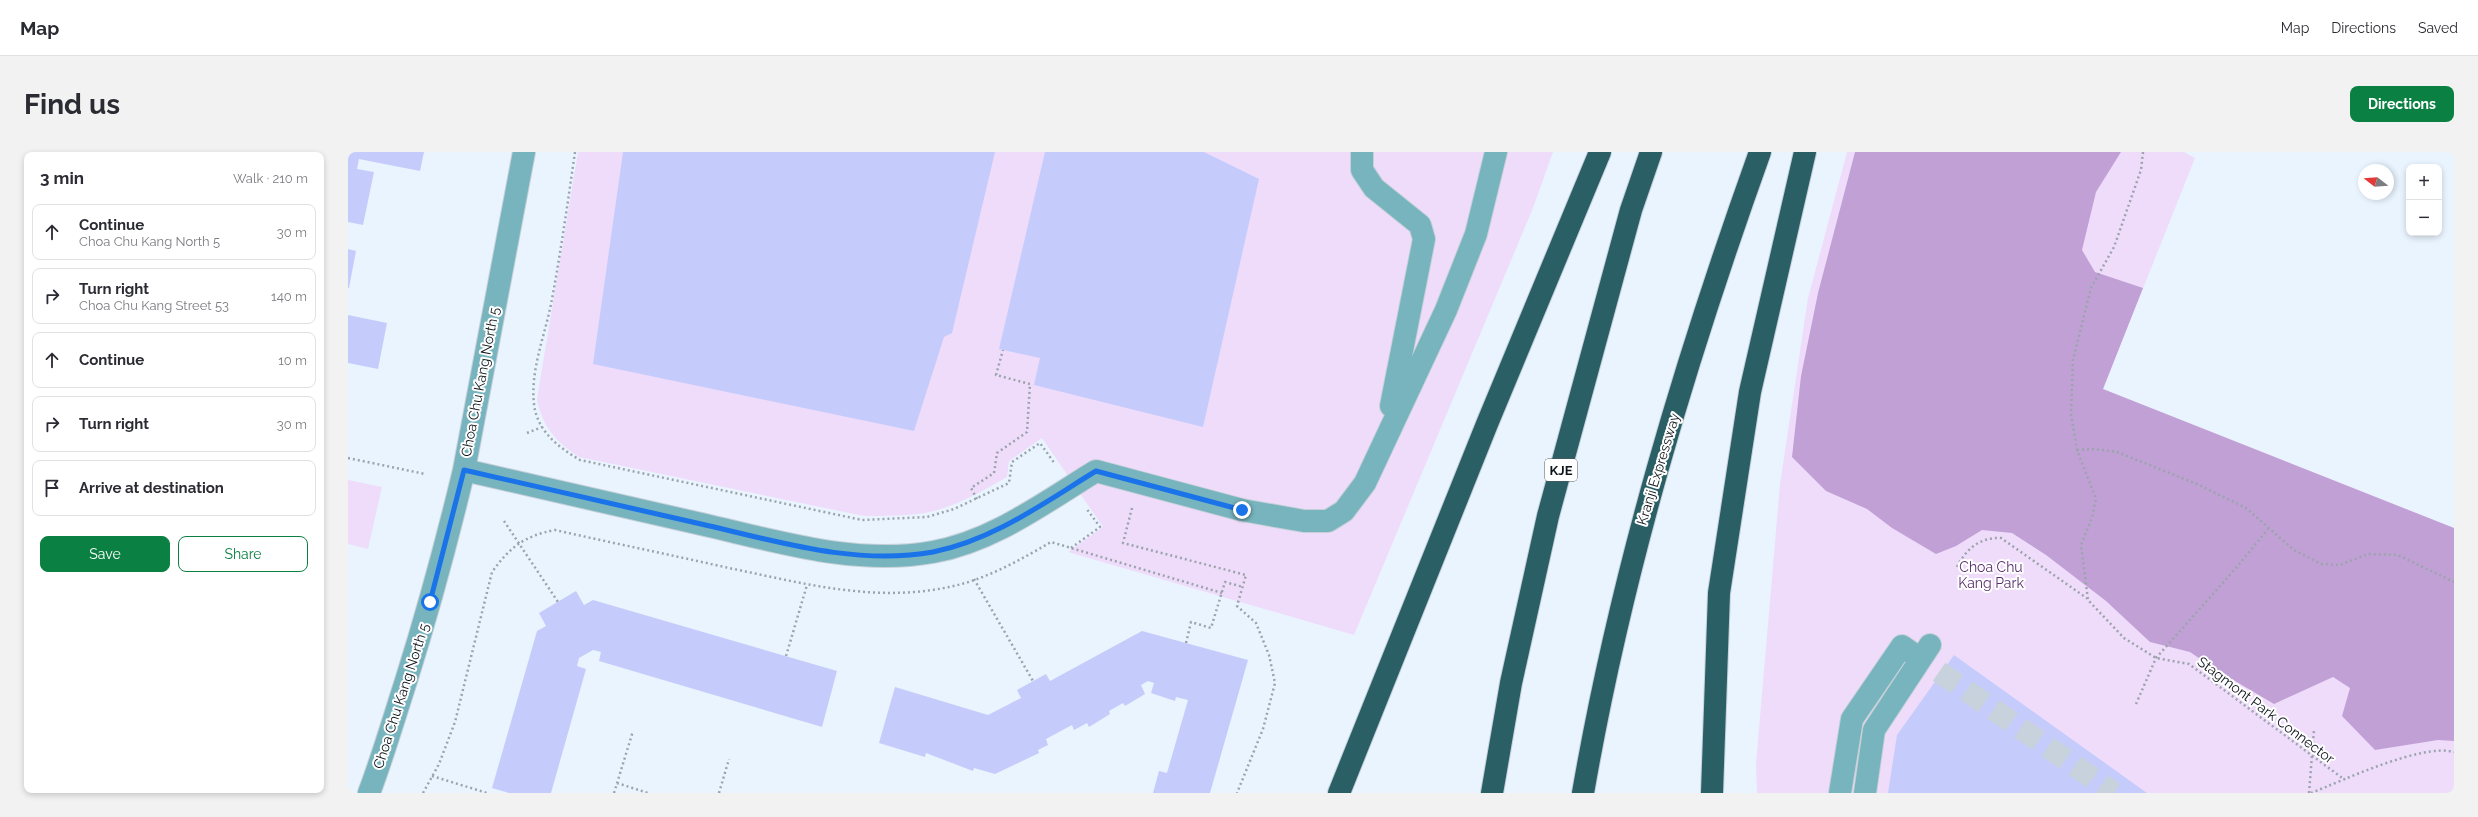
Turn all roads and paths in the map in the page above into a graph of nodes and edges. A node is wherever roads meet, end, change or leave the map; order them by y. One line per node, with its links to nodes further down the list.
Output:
1 (524, 152): 16 (street, Choa Chu Kang North 5)
2 (576, 152): 11 (path)
3 (1362, 152): 13 (street)
4 (1496, 152): 13 (street)
5 (1600, 152): 50 (highway)
6 (1651, 152): 51 (highway, KJE)
7 (1760, 152): 52 (highway, Kranji Expressway)
8 (1806, 152): 53 (highway)
9 (2143, 152): 14 (path)
10 (1003, 350): 11 (path)
11 (542, 427): 12 (path)
12 (527, 433)
13 (1385, 439): 18 (street)
14 (2077, 450): 20 (path); 28 (path)
15 (348, 458): 17 (path)
16 (464, 470): 18 (street); 43 (street, Choa Chu Kang North 5)
17 (425, 474)
18 (1139, 481): 26 (path)
19 (504, 521): 21 (path)
20 (2268, 529): 24 (path); 32 (path)
21 (519, 543): 25 (path); 29 (path); 40 (path)
22 (1957, 567): 28 (path, Stagmont Park Connector)
23 (974, 579): 25 (path); 27 (path); 33 (path)
24 (2454, 582)
25 (807, 585): 31 (path)
26 (1243, 587): 27 (path); 49 (path)
27 (1222, 593): 30 (path)
28 (2088, 600): 32 (path, Stagmont Park Connector)
29 (558, 602)
30 (1186, 643)
31 (786, 656)
32 (2156, 658): 34 (path); 38 (path, Stagmont Park Connector)
33 (1033, 681)
34 (2136, 704)
35 (2314, 730): 38 (path)
36 (633, 731): 42 (path)
37 (2454, 752): 41 (path)
38 (2313, 756): 41 (path, Stagmont Park Connector); 56 (path)
39 (729, 759): 48 (path)
40 (432, 776): 44 (path); 45 (path)
41 (2345, 780): 56 (path)
42 (617, 783): 46 (path); 47 (path)
43 (369, 793)
44 (423, 793)
45 (487, 793)
46 (614, 793)
47 (648, 793)
48 (719, 793)
49 (1237, 793)
50 (1339, 793)
51 (1492, 793)
52 (1583, 793)
53 (1712, 793)
54 (1840, 793): 55 (street)
55 (1865, 793)
56 (2310, 793)

